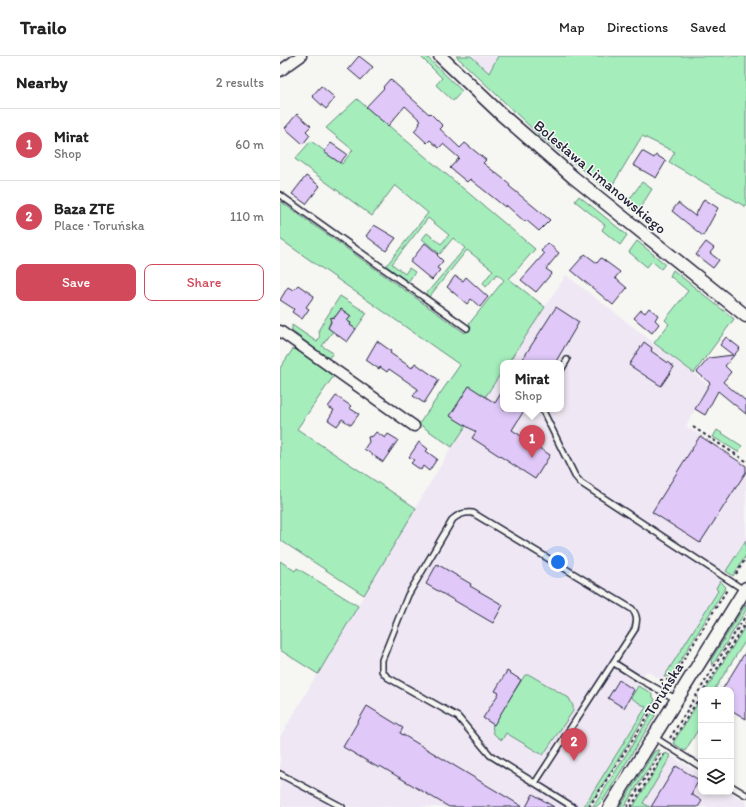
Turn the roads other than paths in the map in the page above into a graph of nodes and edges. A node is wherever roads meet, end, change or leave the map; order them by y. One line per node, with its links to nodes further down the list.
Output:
1 (301, 56): 3 (street)
2 (440, 56): 5 (street, Bolesława Limanowskiego)
3 (280, 71)
4 (280, 195): 6 (lane)
5 (746, 316)
6 (467, 328)
7 (280, 331): 11 (street)
8 (567, 360): 9 (lane)
9 (564, 365)
10 (544, 412): 12 (lane)
11 (414, 426)
12 (745, 589): 14 (street, Toruńska)
13 (614, 663): 14 (lane); 18 (lane); 18 (lane)
14 (676, 700): 15 (street, Toruńska)
15 (653, 737): 16 (lane); 23 (street, Toruńska)
16 (698, 765)
17 (280, 774): 21 (lane)
18 (535, 783): 22 (lane)
19 (734, 788): 20 (lane)
20 (746, 795)
21 (342, 807)
22 (573, 807)
23 (610, 807)

